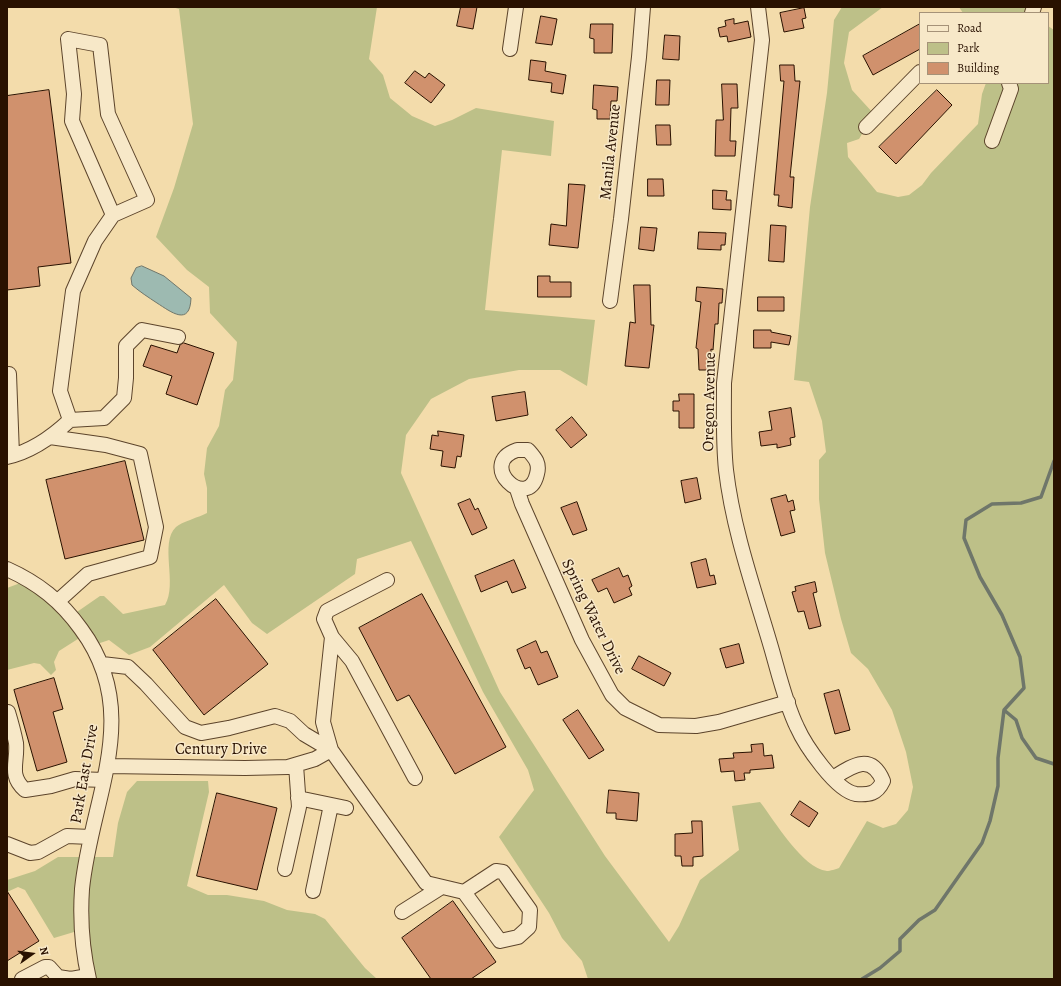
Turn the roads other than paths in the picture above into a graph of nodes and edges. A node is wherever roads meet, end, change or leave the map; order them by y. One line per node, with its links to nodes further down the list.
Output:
1 (516, 7): 4 (street)
2 (642, 7): 10 (street, Manila Avenue)
3 (758, 7): 22 (street, Oregon Avenue)
4 (510, 49)
5 (919, 73): 7 (street)
6 (1009, 84): 8 (street)
7 (866, 127)
8 (992, 141)
9 (113, 215): 9 (street); 13 (street)
10 (610, 301)
11 (178, 337): 13 (street)
12 (8, 374): 15 (street)
13 (70, 420): 14 (street)
14 (50, 437): 15 (street); 19 (street)
15 (10, 456)
16 (517, 489): 22 (street, Spring Water Drive)
17 (7, 569): 19 (street, Park East Drive)
18 (387, 580): 20 (street)
19 (58, 601): 21 (street, Park East Drive)
20 (332, 637): 24 (street); 27 (street)
21 (102, 664): 24 (street); 26 (street, Park East Drive)
22 (788, 702): 28 (street, Oregon Avenue)
23 (8, 712): 26 (street, Century Drive)
24 (332, 750): 25 (street, Century Drive); 35 (street)
25 (296, 765): 26 (street, Century Drive); 29 (street)
26 (105, 773): 32 (street, Park East Drive)
27 (415, 778)
28 (833, 778)
29 (298, 798): 30 (street); 34 (street)
30 (331, 805): 31 (street); 36 (street)
31 (346, 808)
32 (91, 837): 33 (street); 39 (street, Park East Drive)
33 (7, 844)
34 (284, 869)
35 (440, 888): 37 (street); 38 (street)
36 (313, 891)
37 (464, 892): 37 (street)
38 (402, 912)
39 (88, 978): 40 (street)
40 (22, 979)

